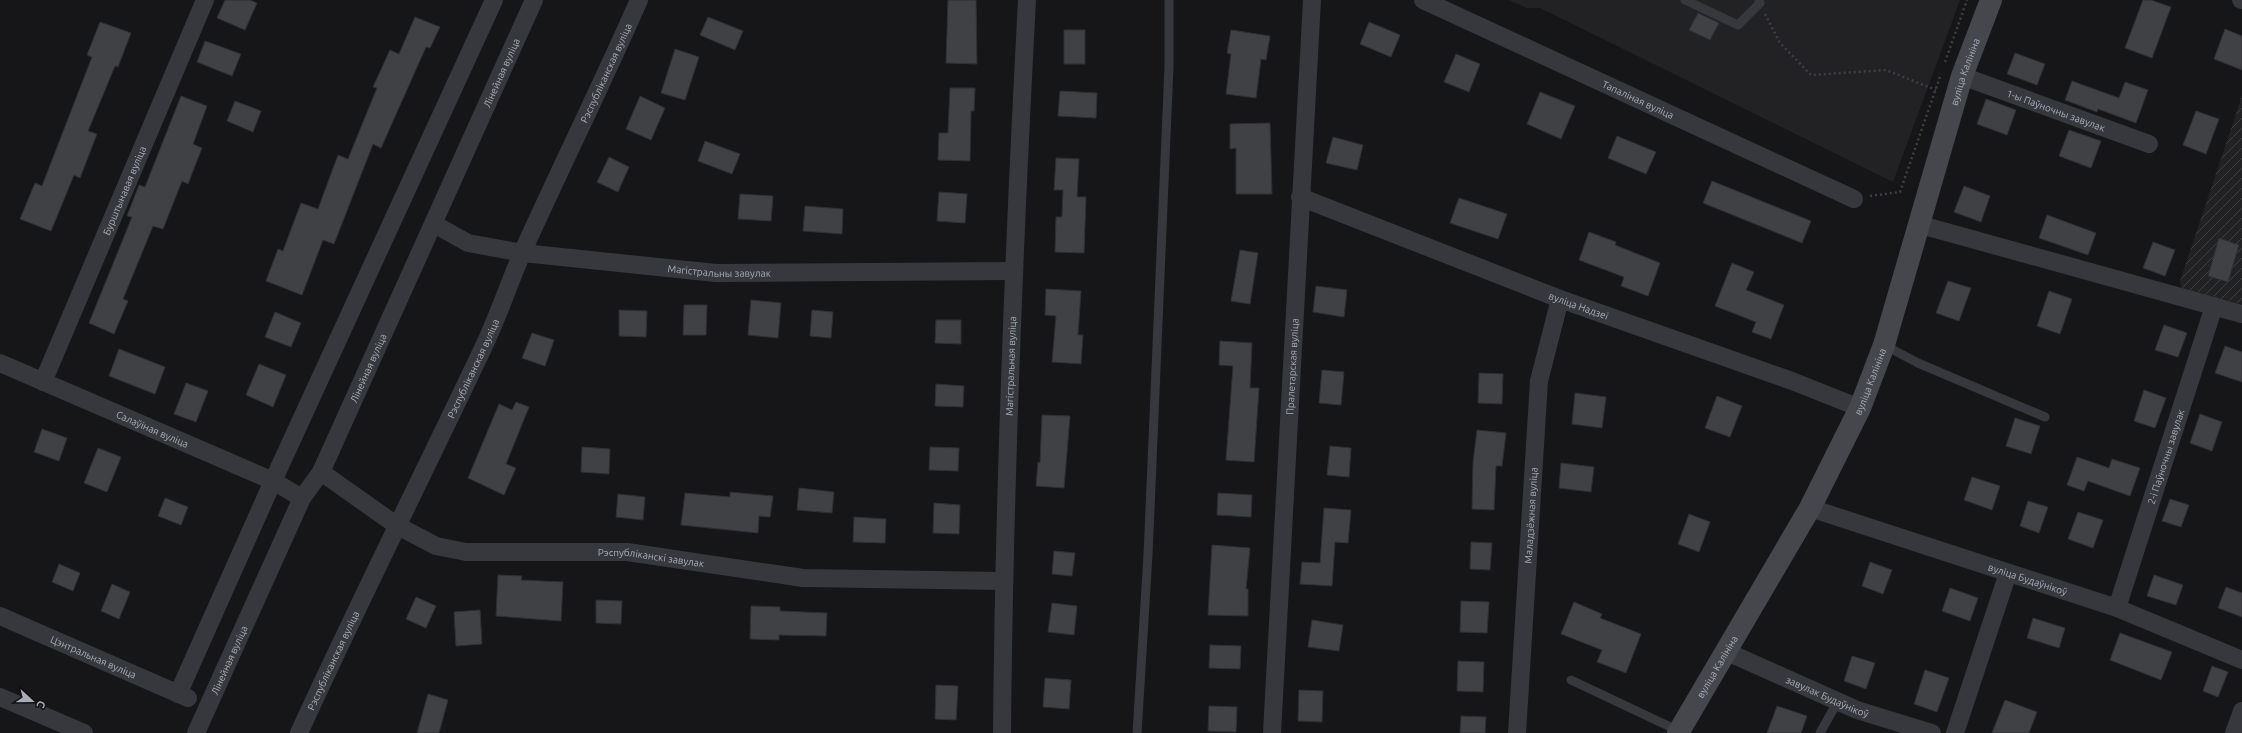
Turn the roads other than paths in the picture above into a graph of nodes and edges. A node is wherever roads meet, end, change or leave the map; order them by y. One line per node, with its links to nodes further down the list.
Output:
1 (205, 0): 25 (street, Бурштынавая вуліца)
2 (494, 0): 29 (street)
3 (534, 0): 16 (street, Лінейная вуліца)
4 (639, 0): 18 (street, Рэспубліканская вуліца)
5 (1027, 0): 19 (street, Магістральная вуліца)
6 (1169, 0): 48 (lane)
7 (1312, 0): 14 (street, Пралетарская вуліца)
8 (1423, 0): 15 (street, Тапаліная вуліца)
9 (1685, 0): 11 (lane)
10 (1991, 0): 12 (main road, вуліца Калініна)
11 (1759, 2)
12 (1962, 76): 13 (street, 1-ы Паўночны завулак); 17 (main road, вуліца Калініна)
13 (2150, 144)
14 (1300, 197): 20 (street, вуліца Надзеі); 49 (street, Пралетарская вуліца)
15 (1854, 199)
16 (434, 224): 18 (street, Магістральны завулак); 28 (street, Лінейная вуліца)
17 (1920, 225): 21 (street); 23 (main road, вуліца Калініна)
18 (523, 253): 19 (street, Магістральны завулак); 32 (street, Рэспубліканская вуліца)
19 (1012, 271): 34 (street, Магістральная вуліца)
20 (1560, 299): 26 (street, вуліца Надзеі); 50 (street, Маладзёжная вуліца)
21 (2214, 306): 22 (street); 35 (street, 2-і Паўночны завулак)
22 (2242, 314)
23 (1884, 345): 26 (main road, вуліца Калініна); 27 (lane)
24 (0, 364): 25 (street, Салаўіная вуліца)
25 (43, 382): 29 (street, Салаўіная вуліца)
26 (1860, 408): 31 (main road, вуліца Калініна)
27 (2045, 417)
28 (321, 472): 30 (street, Лінейная вуліца); 32 (street, Рэспубліканскі завулак)
29 (273, 481): 30 (street, Салаўіная вуліца); 36 (street, Цэнтральная вуліца)
30 (302, 498): 45 (street, Лінейная вуліца)
31 (1810, 508): 33 (street, вуліца Будаўнікоў); 37 (main road, вуліца Калініна)
32 (396, 525): 34 (street, Рэспубліканскі завулак); 46 (street, Рэспубліканская вуліца)
33 (2008, 573): 35 (street, вуліца Будаўнікоў); 53 (street)
34 (1003, 581): 47 (street, Магістральная вуліца)
35 (2117, 608): 38 (street, вуліца Будаўнікоў)
36 (0, 616)
37 (1725, 651): 41 (street, завулак Будаўнікоў); 43 (main road, вуліца Калініна)
38 (2242, 660)
39 (1571, 680): 43 (lane)
40 (0, 697): 44 (street)
41 (1838, 702): 51 (lane); 52 (street, завулак Будаўнікоў)
42 (2242, 711): 54 (street)
43 (1679, 732)
44 (84, 733)
45 (196, 733)
46 (299, 733)
47 (1002, 733)
48 (1137, 733)
49 (1272, 733)
50 (1517, 733)
51 (1820, 733)
52 (1932, 733)
53 (1955, 733)
54 (2234, 733)

